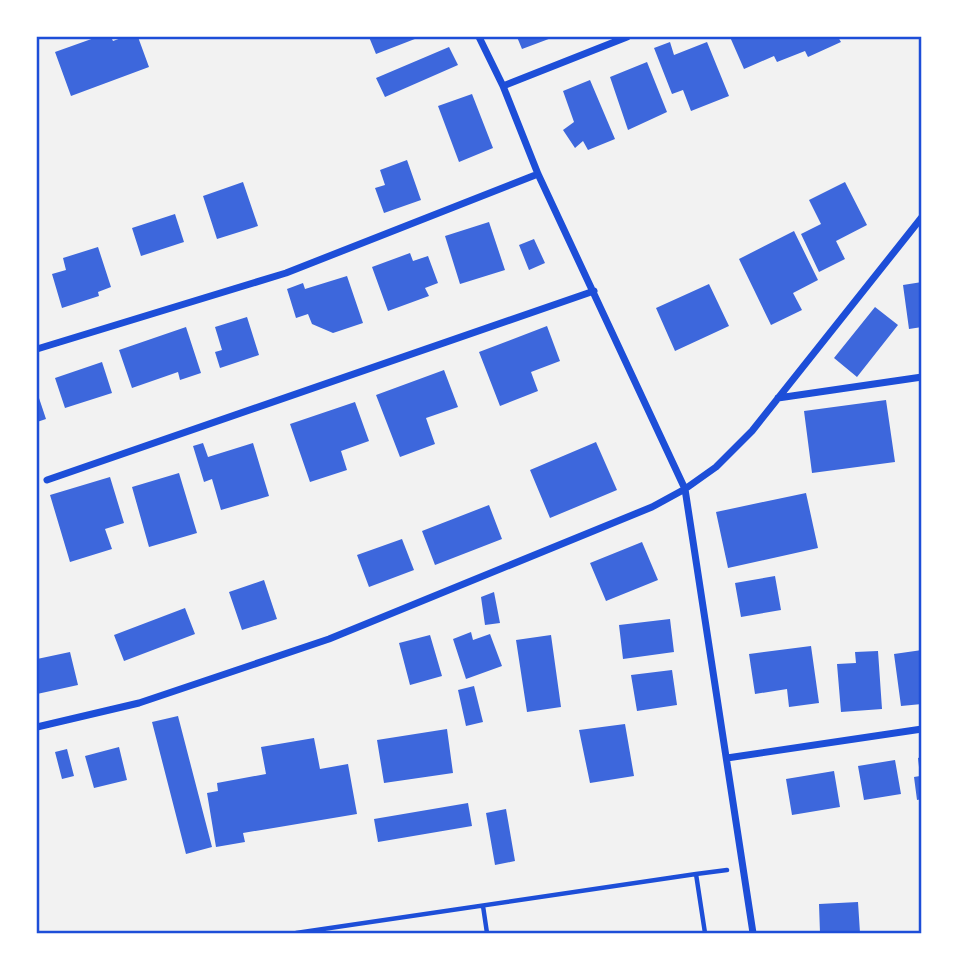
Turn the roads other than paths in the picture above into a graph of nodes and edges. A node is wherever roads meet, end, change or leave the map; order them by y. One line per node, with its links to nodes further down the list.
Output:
1 (479, 37): 3 (street)
2 (627, 37): 3 (street)
3 (503, 86): 4 (street)
4 (538, 174): 6 (street); 7 (street)
5 (922, 217): 9 (street)
6 (594, 291): 10 (street); 11 (street)
7 (37, 349)
8 (922, 377): 9 (street)
9 (778, 398): 11 (street)
10 (47, 480)
11 (685, 489): 12 (street); 14 (street)
12 (37, 727)
13 (922, 729): 14 (street)
14 (727, 758): 15 (street)
15 (753, 933)

